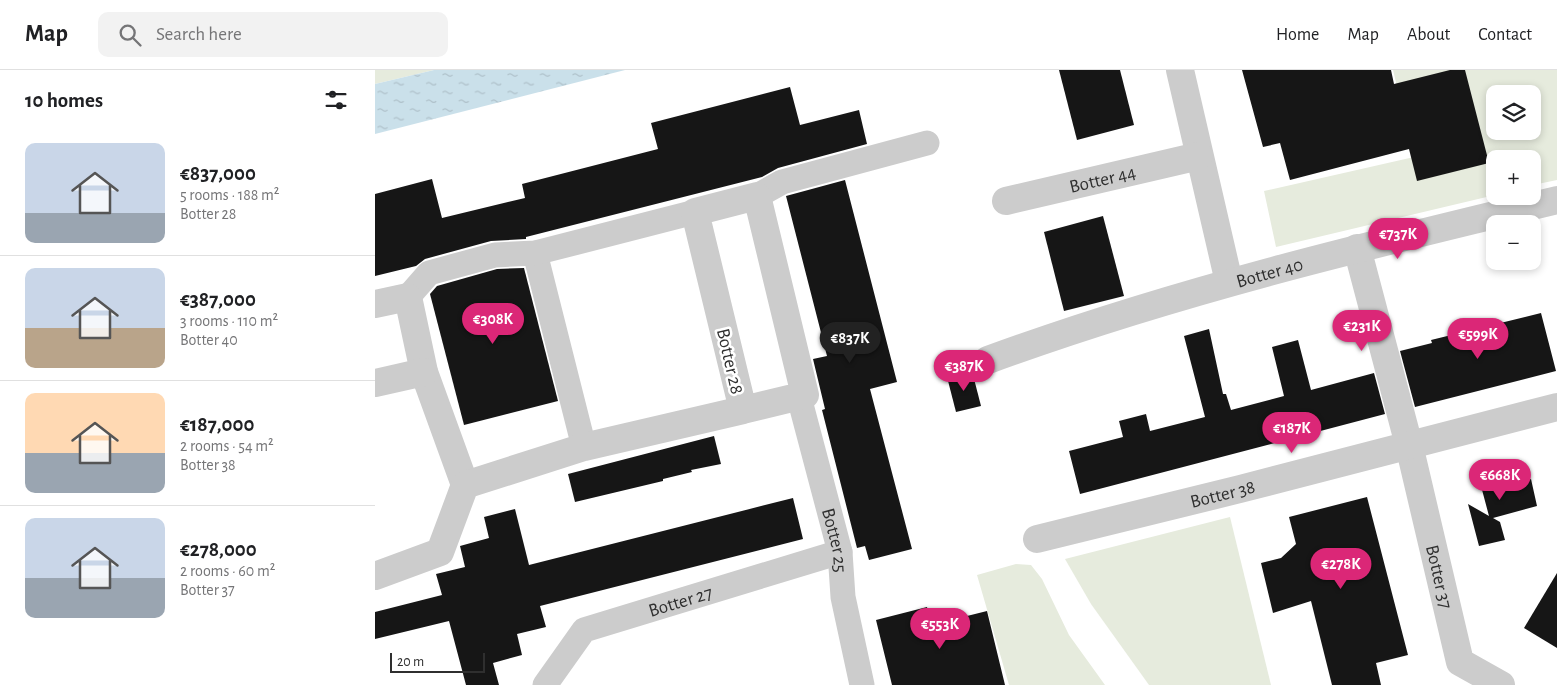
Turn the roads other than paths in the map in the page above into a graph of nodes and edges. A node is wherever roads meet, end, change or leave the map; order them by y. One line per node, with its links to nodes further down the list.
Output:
1 (1180, 70): 3 (street)
2 (927, 143): 4 (street)
3 (1199, 156): 6 (street, Botter 44); 10 (street)
4 (757, 196): 7 (street); 16 (street)
5 (1557, 200): 8 (street, Botter 40)
6 (1006, 201)
7 (695, 212): 9 (street); 18 (street, Botter 28)
8 (1357, 248): 10 (street, Botter 40); 19 (street)
9 (535, 253): 11 (street); 20 (street)
10 (1229, 282): 13 (street, Botter 40)
11 (408, 297): 12 (street); 14 (street)
12 (375, 304)
13 (988, 360)
14 (424, 372): 15 (street); 21 (street)
15 (375, 383)
16 (802, 396): 18 (street); 23 (street, Botter 25)
17 (1557, 407): 19 (street, Botter 38)
18 (743, 410): 20 (street, Botter 28)
19 (1409, 445): 22 (street, Botter 38); 27 (street, Botter 37)
20 (584, 447): 21 (street, Botter 28)
21 (465, 485): 24 (street)
22 (1037, 539)
23 (840, 552): 25 (street, Botter 27); 26 (street, Botter 25)
24 (375, 576)
25 (545, 685)
26 (862, 685)
27 (1501, 685)

